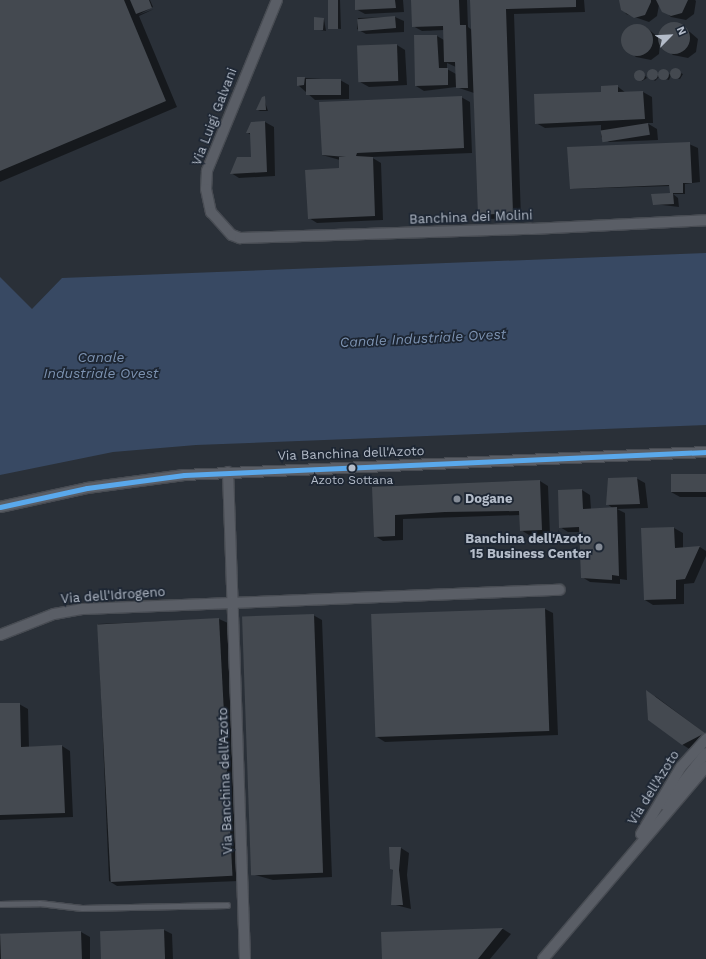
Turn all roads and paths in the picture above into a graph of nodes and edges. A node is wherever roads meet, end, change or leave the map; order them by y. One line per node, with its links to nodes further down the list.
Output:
1 (277, 0): 3 (street, Via Luigi Galvani)
2 (706, 220): 3 (street, Banchina dei Molini)
3 (236, 237)
4 (706, 452): 5 (street, Via Banchina dell'Azoto)
5 (228, 472): 6 (street, Via Banchina dell'Azoto); 8 (street, Via Banchina dell'Azoto)
6 (0, 507)
7 (560, 590): 8 (street, Via dell'Idrogeno)
8 (232, 602): 9 (street, Via dell'Idrogeno); 16 (street, Via Banchina dell'Azoto)
9 (0, 635)
10 (706, 739): 13 (street, Via dell'Azoto)
11 (706, 753): 13 (street, Via dell'Azoto)
12 (706, 768): 13 (street, Via dell'Azoto)
13 (628, 855): 17 (street, Via dell'Azoto)
14 (0, 904): 15 (lane)
15 (227, 905)
16 (245, 959)
17 (543, 959)

